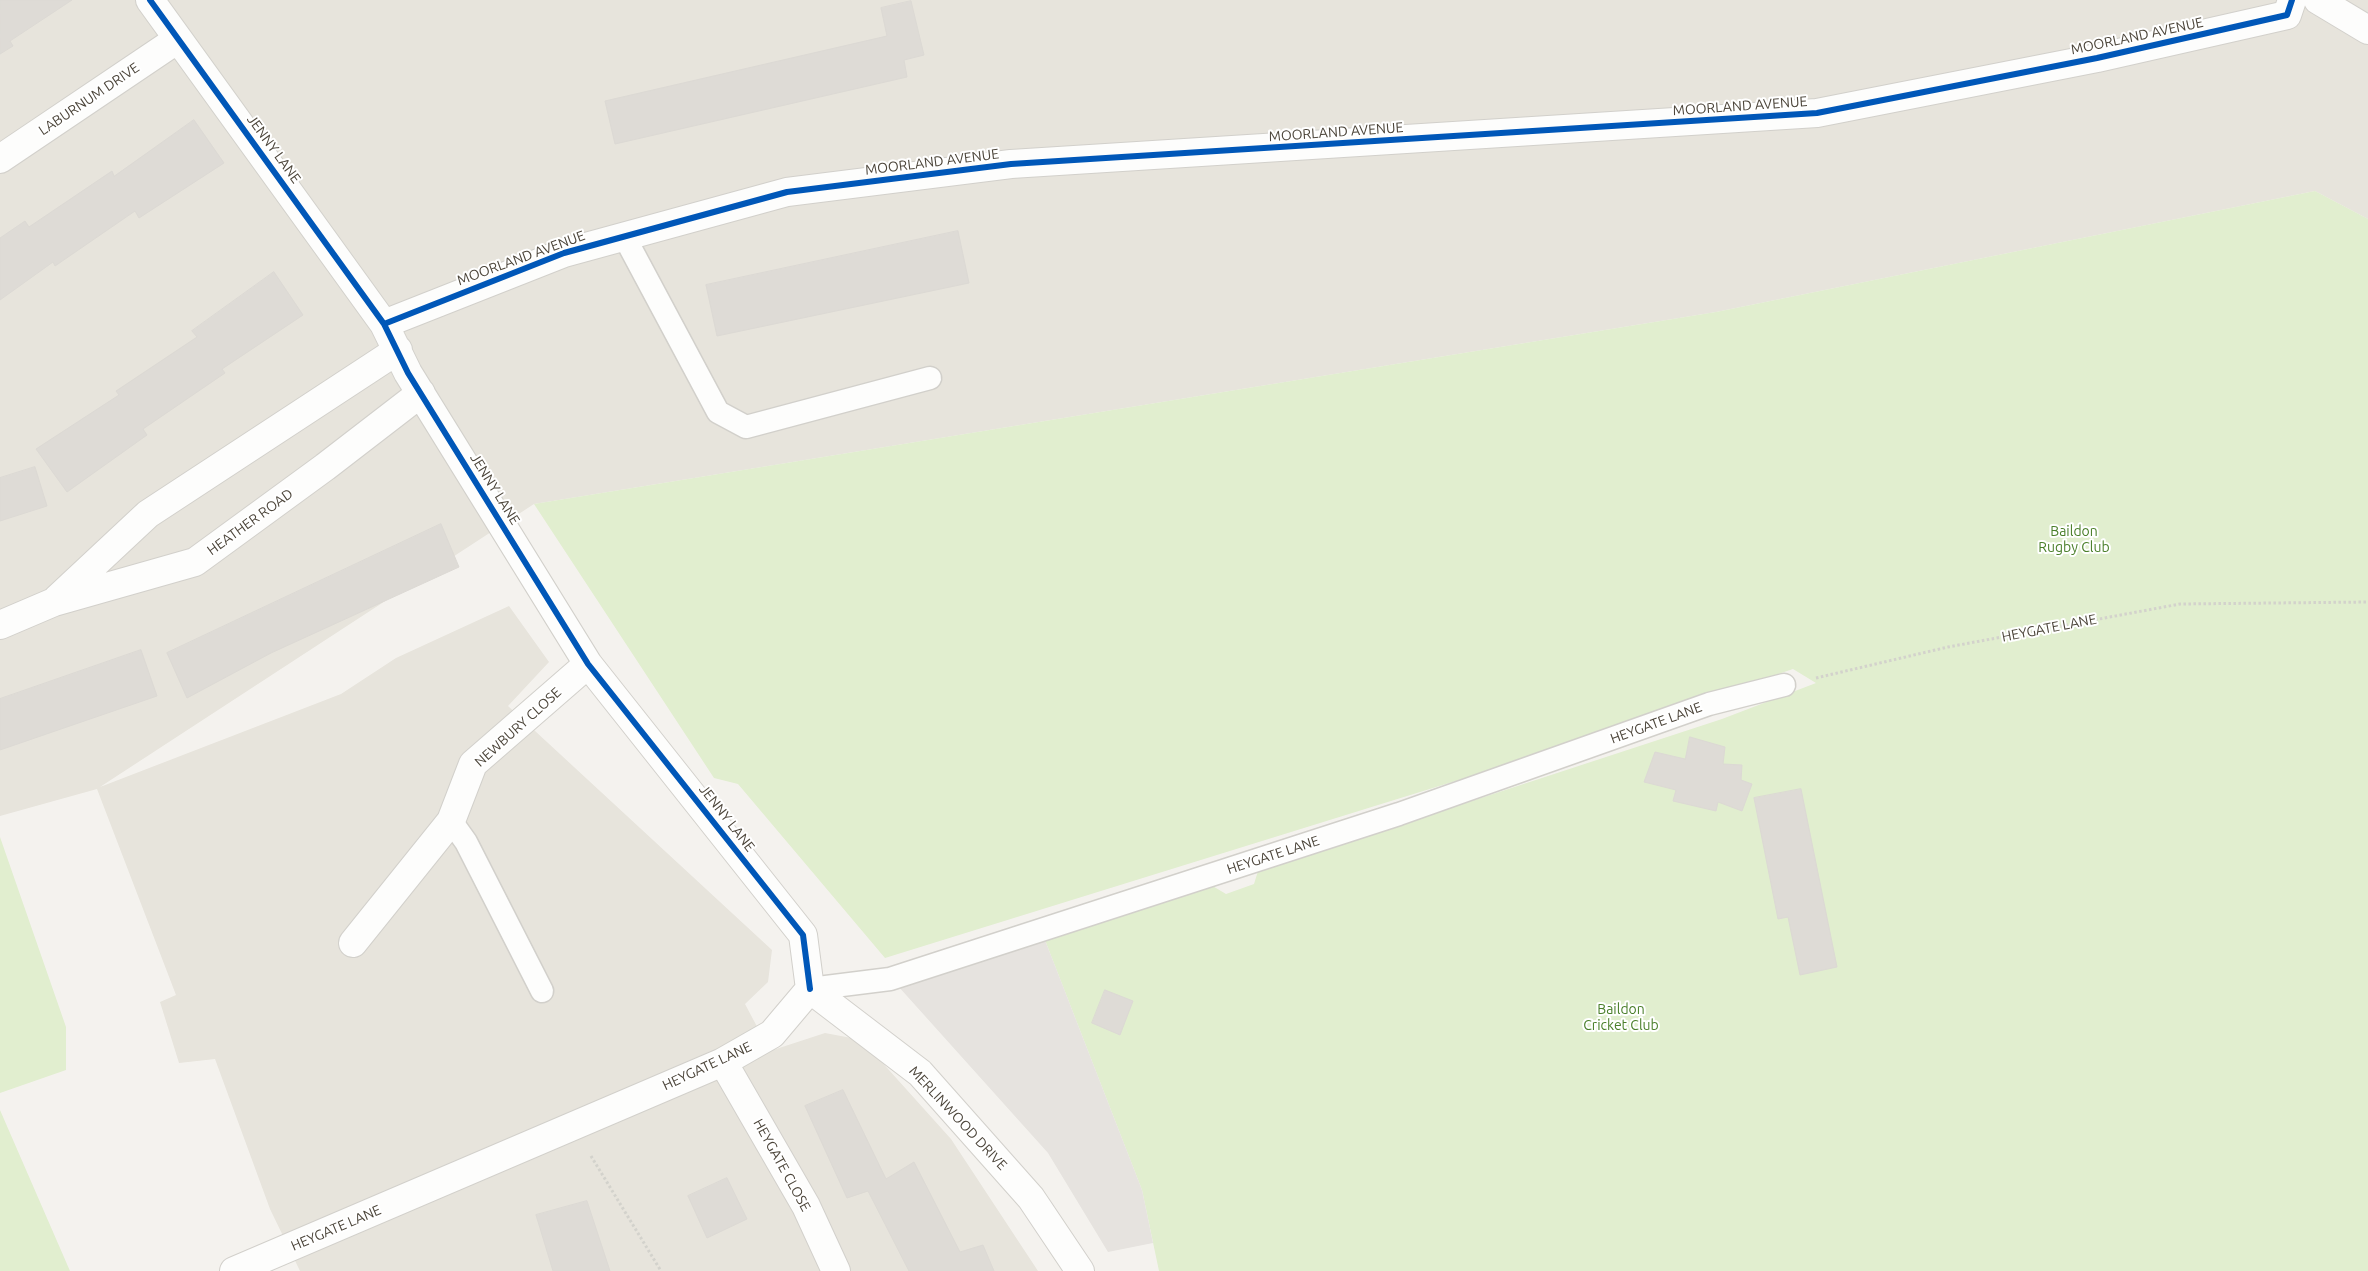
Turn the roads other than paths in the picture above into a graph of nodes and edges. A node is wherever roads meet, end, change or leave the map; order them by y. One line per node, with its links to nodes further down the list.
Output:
1 (2292, 0): 7 (street, MOORLAND AVENUE)
2 (2318, 0): 4 (street)
3 (154, 1): 5 (street, JENNY LANE)
4 (2368, 30)
5 (178, 38): 6 (street, LABURNUM DRIVE); 8 (street, JENNY LANE)
6 (0, 158)
7 (624, 236): 8 (street, MOORLAND AVENUE); 10 (lane)
8 (384, 324): 9 (street, JENNY LANE)
9 (398, 350): 11 (street, JENNY LANE); 12 (street, HEATHER ROAD)
10 (930, 378)
11 (421, 393): 12 (street, HEATHER ROAD); 14 (street, JENNY LANE)
12 (54, 602): 13 (street, HEATHER ROAD)
13 (0, 625)
14 (588, 664): 16 (street, NEWBURY CLOSE); 18 (street, JENNY LANE)
15 (1784, 685): 18 (lane, HEYGATE LANE)
16 (451, 821): 17 (street, NEWBURY CLOSE); 19 (lane)
17 (353, 943)
18 (810, 989): 20 (street, HEYGATE LANE); 23 (street, MERLINWOOD DRIVE)
19 (542, 991)
20 (723, 1062): 21 (street, HEYGATE LANE); 22 (street, HEYGATE CLOSE)
21 (234, 1271)
22 (836, 1271)
23 (1080, 1271)

